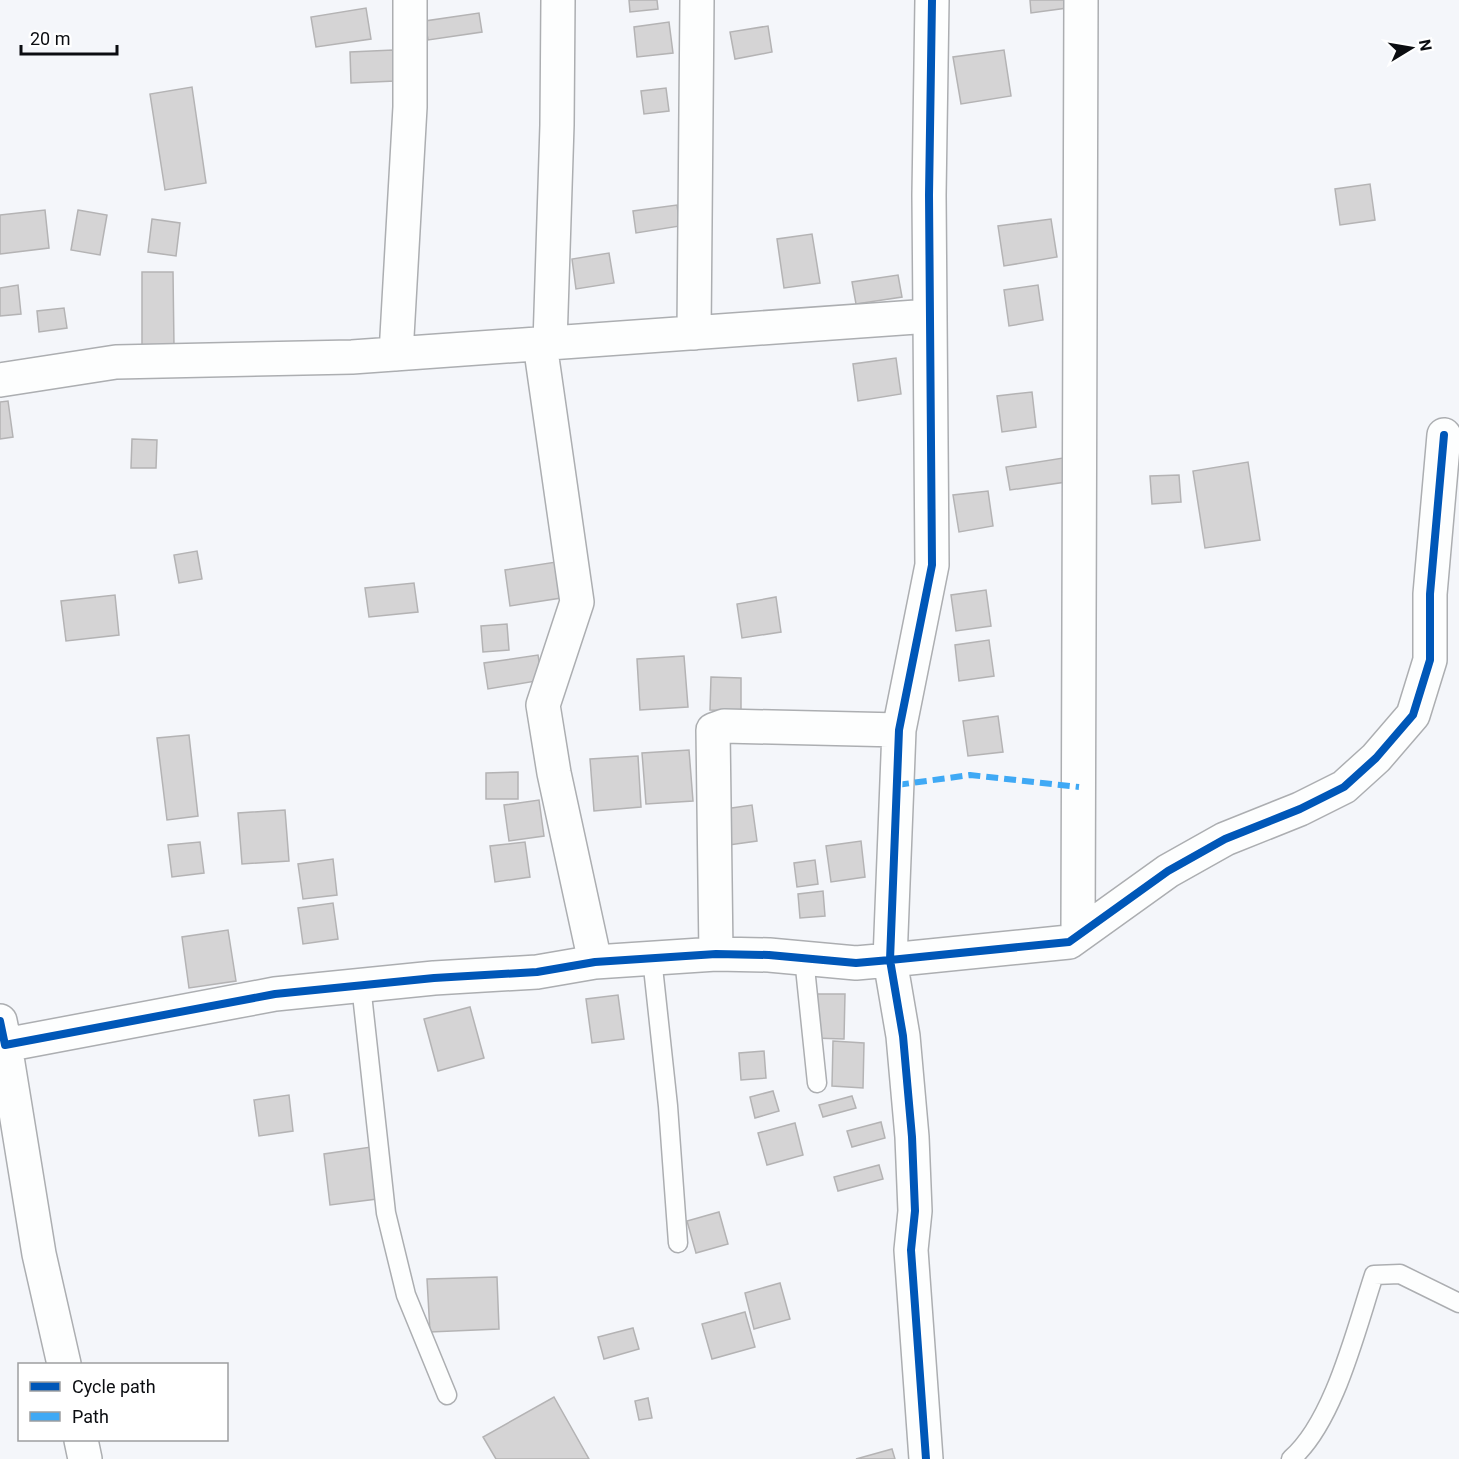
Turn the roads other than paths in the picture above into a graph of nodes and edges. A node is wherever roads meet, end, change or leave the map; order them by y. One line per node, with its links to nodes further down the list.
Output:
1 (410, 0): 9 (street)
2 (558, 0): 8 (street)
3 (698, 0): 7 (street)
4 (932, 0): 6 (street)
5 (1081, 0): 13 (street)
6 (930, 316): 7 (street); 12 (street)
7 (694, 333): 8 (street)
8 (545, 344): 9 (street); 18 (street)
9 (396, 354): 10 (street)
10 (0, 380)
11 (1444, 435): 13 (street)
12 (900, 730): 14 (street); 17 (street)
13 (1078, 935): 17 (street)
14 (716, 954): 15 (street); 16 (street)
15 (652, 958): 18 (street); 23 (lane)
16 (804, 958): 17 (street); 21 (lane)
17 (890, 960): 29 (street)
18 (595, 962): 19 (street)
19 (361, 985): 20 (street); 26 (lane)
20 (3, 1033): 22 (street)
21 (817, 1083)
22 (6, 1097): 25 (street)
23 (678, 1243)
24 (1459, 1303): 30 (lane)
25 (64, 1363)
26 (447, 1395)
27 (81, 1441): 28 (street)
28 (85, 1459)
29 (927, 1459)
30 (1291, 1459)

